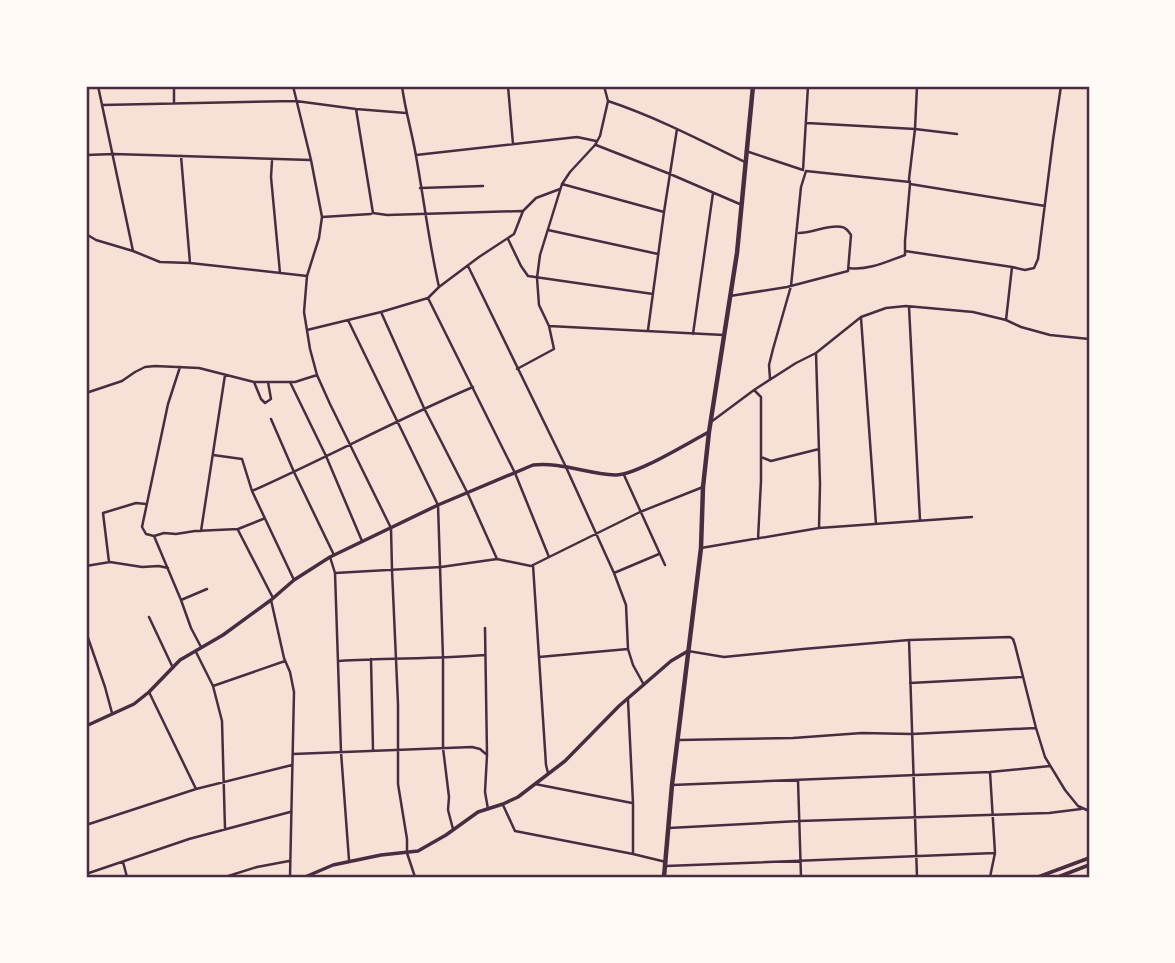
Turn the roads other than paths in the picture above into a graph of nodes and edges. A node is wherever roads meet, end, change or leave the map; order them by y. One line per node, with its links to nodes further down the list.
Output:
1 (98, 86): 16 (street)
2 (174, 86): 15 (street)
3 (293, 86): 13 (street)
4 (402, 86): 18 (street)
5 (508, 86): 24 (street)
6 (604, 86): 14 (street)
7 (753, 86): 25 (main road)
8 (807, 86): 19 (street)
9 (917, 86): 21 (street)
10 (1061, 86): 42 (street)
11 (1076, 86): 12 (street)
12 (1089, 87)
13 (296, 101): 15 (street); 17 (street); 31 (street)
14 (608, 101): 20 (street); 23 (street)
15 (174, 102): 16 (street)
16 (102, 105): 26 (street)
17 (356, 109): 18 (street); 45 (street)
18 (406, 113): 28 (street)
19 (807, 123): 21 (street); 33 (street)
20 (677, 129): 32 (street); 34 (street)
21 (915, 129): 22 (street); 35 (street)
22 (957, 134)
23 (596, 143): 24 (street); 34 (street); 36 (street)
24 (513, 144): 28 (street)
25 (746, 150): 32 (main road); 33 (street)
26 (114, 154): 27 (street); 29 (street); 52 (street)
27 (86, 155)
28 (416, 155): 38 (street)
29 (181, 156): 30 (street); 55 (street)
30 (272, 160): 31 (street); 59 (street)
31 (312, 160): 47 (street)
32 (745, 162): 41 (main road)
33 (805, 170): 35 (street); 49 (street)
34 (670, 174): 40 (street); 44 (street)
35 (910, 183): 42 (street); 53 (street)
36 (562, 184): 39 (street); 44 (street)
37 (483, 186): 38 (street)
38 (420, 188): 46 (street)
39 (560, 189): 43 (street); 48 (street)
40 (713, 192): 41 (street); 75 (street)
41 (742, 205): 65 (main road)
42 (1045, 206): 57 (street)
43 (523, 211): 46 (street); 51 (street)
44 (664, 212): 54 (street)
45 (373, 214): 46 (street); 47 (street)
46 (425, 214): 63 (street)
47 (322, 217): 60 (street)
48 (548, 230): 54 (street); 61 (street)
49 (797, 233): 58 (street); 62 (street)
50 (86, 234): 52 (street)
51 (508, 239): 56 (street); 61 (street)
52 (134, 251): 55 (street)
53 (905, 251): 57 (street); 58 (street)
54 (658, 254): 64 (street)
55 (190, 263): 59 (street)
56 (468, 266): 63 (street); 80 (street)
57 (1013, 267): 71 (street)
58 (849, 268): 62 (street)
59 (280, 273): 60 (street)
60 (307, 276): 73 (street)
61 (537, 278): 64 (street); 72 (street)
62 (791, 286): 65 (street); 83 (street)
63 (439, 287): 66 (street)
64 (653, 294): 74 (street)
65 (730, 296): 76 (main road)
66 (428, 298): 68 (street); 87 (street)
67 (909, 306): 69 (street); 71 (street); 112 (street)
68 (381, 312): 70 (street); 90 (street)
69 (861, 317): 78 (street); 113 (street)
70 (348, 320): 73 (street); 92 (street)
71 (1006, 320): 77 (street)
72 (549, 326): 74 (street); 80 (street)
73 (306, 330): 82 (street)
74 (648, 330): 75 (street)
75 (692, 334): 76 (street)
76 (725, 335): 93 (main road)
77 (1089, 339)
78 (816, 353): 83 (street); 96 (street)
79 (180, 367): 81 (street); 89 (street); 107 (street)
80 (517, 369): 100 (street)
81 (225, 374): 84 (street); 97 (street)
82 (317, 375): 86 (street); 95 (street)
83 (770, 379): 88 (street)
84 (254, 382): 85 (street); 85 (street)
85 (268, 382): 86 (street)
86 (290, 382): 98 (street)
87 (473, 387): 90 (street); 102 (street)
88 (754, 390): 93 (street); 99 (street)
89 (86, 393)
90 (424, 408): 92 (street); 106 (street)
91 (271, 419): 101 (street)
92 (398, 422): 95 (street); 108 (street)
93 (710, 422): 94 (main road)
94 (709, 432): 103 (street); 104 (main road)
95 (350, 446): 98 (street); 114 (street)
96 (819, 449): 99 (street); 115 (street)
97 (213, 455): 105 (street); 117 (street)
98 (326, 456): 101 (street); 121 (street)
99 (761, 457): 120 (street)
100 (565, 466): 102 (street); 103 (street); 118 (street)
101 (294, 472): 105 (street); 124 (street)
102 (515, 473): 106 (street); 125 (street)
103 (624, 475): 109 (street)
104 (703, 487): 109 (street); 122 (main road)
105 (252, 491): 111 (street)
106 (467, 492): 108 (street); 126 (street)
107 (147, 504): 119 (street); 127 (street)
108 (438, 505): 114 (street); 131 (street)
109 (640, 512): 118 (street); 123 (street)
110 (972, 517): 112 (street)
111 (264, 519): 116 (street); 136 (street)
112 (920, 520): 113 (street)
113 (876, 524): 115 (street)
114 (391, 528): 121 (street); 133 (street)
115 (819, 528): 120 (street)
116 (238, 529): 117 (street); 138 (street)
117 (201, 531): 119 (street)
118 (595, 534): 125 (street); 135 (street)
119 (154, 536): 132 (street)
120 (758, 539): 122 (street)
121 (362, 541): 124 (street)
122 (701, 548): 147 (main road)
123 (659, 554): 129 (street); 135 (street)
124 (332, 556): 134 (street); 136 (street)
125 (549, 557): 128 (street)
126 (497, 559): 128 (street); 131 (street)
127 (108, 562): 130 (street); 132 (street)
128 (533, 565): 149 (street)
129 (665, 565)
130 (86, 566)
131 (441, 567): 133 (street); 151 (street)
132 (168, 568): 139 (street)
133 (391, 570): 134 (street); 150 (street)
134 (335, 573): 153 (street)
135 (614, 573): 145 (street)
136 (294, 580): 138 (street)
137 (206, 589): 139 (street)
138 (272, 599): 144 (street); 154 (street)
139 (181, 600): 144 (street)
140 (149, 617): 155 (street)
141 (485, 628): 148 (street)
142 (86, 632): 162 (street)
143 (909, 640): 147 (street); 156 (street); 157 (street)
144 (201, 647): 146 (street)
145 (628, 649): 149 (street); 158 (street)
146 (195, 651): 155 (street); 159 (street)
147 (688, 651): 158 (street); 166 (main road)
148 (485, 655): 151 (street); 172 (street)
149 (539, 657): 176 (street)
150 (395, 658): 151 (street); 152 (street); 168 (street)
151 (443, 658): 167 (street)
152 (371, 659): 153 (street); 169 (street)
153 (339, 661): 170 (street)
154 (285, 662): 159 (street); 171 (street)
155 (173, 668): 160 (street)
156 (1023, 677): 157 (street); 164 (street)
157 (910, 683): 165 (street)
158 (644, 685): 161 (street)
159 (213, 686): 179 (street)
160 (149, 692): 162 (street); 182 (street)
161 (628, 700): 176 (street); 183 (street)
162 (112, 713): 163 (street)
163 (86, 726)
164 (1036, 729): 165 (street); 174 (street)
165 (912, 734): 166 (street); 177 (street)
166 (678, 740): 181 (main road)
167 (443, 748): 168 (street); 172 (street); 195 (street)
168 (398, 750): 169 (street); 196 (street)
169 (373, 751): 170 (street)
170 (341, 752): 171 (street); 203 (street)
171 (293, 754): 173 (street)
172 (487, 755): 186 (street)
173 (292, 765): 179 (street); 188 (street)
174 (1050, 766): 175 (street); 185 (street)
175 (990, 772): 177 (street); 189 (street)
176 (548, 773): 180 (street)
177 (914, 775): 178 (street); 190 (street)
178 (798, 780): 181 (street); 191 (street)
179 (224, 782): 182 (street); 194 (street)
180 (535, 784): 183 (street); 184 (street)
181 (672, 785): 193 (main road)
182 (196, 789): 192 (street)
183 (633, 803): 198 (street)
184 (503, 804): 186 (street); 198 (street)
185 (1081, 808): 187 (street); 189 (street)
186 (488, 809): 195 (street)
187 (1089, 811)
188 (291, 812): 194 (street); 201 (street)
189 (994, 814): 190 (street); 197 (street)
190 (916, 818): 191 (street); 199 (street)
191 (799, 821): 193 (street); 204 (street)
192 (86, 825)
193 (669, 828): 205 (main road)
194 (225, 829): 202 (street)
195 (453, 829): 196 (street)
196 (407, 853): 203 (street); 214 (street)
197 (995, 853): 199 (street); 218 (street)
198 (633, 854): 205 (street)
199 (916, 856): 204 (street); 217 (street)
200 (1089, 858): 219 (street)
201 (289, 861): 211 (street); 212 (street)
202 (123, 862): 208 (street); 210 (street)
203 (350, 862): 209 (street)
204 (800, 862): 205 (street); 216 (street)
205 (666, 864): 215 (main road)
206 (1089, 866): 207 (street)
207 (1078, 870): 220 (street); 221 (street)
208 (86, 874)
209 (316, 875): 213 (street)
210 (127, 877)
211 (225, 877)
212 (290, 877)
213 (305, 877)
214 (415, 877)
215 (664, 877)
216 (801, 877)
217 (917, 877)
218 (990, 877)
219 (1038, 877)
220 (1058, 877)
221 (1080, 877)

